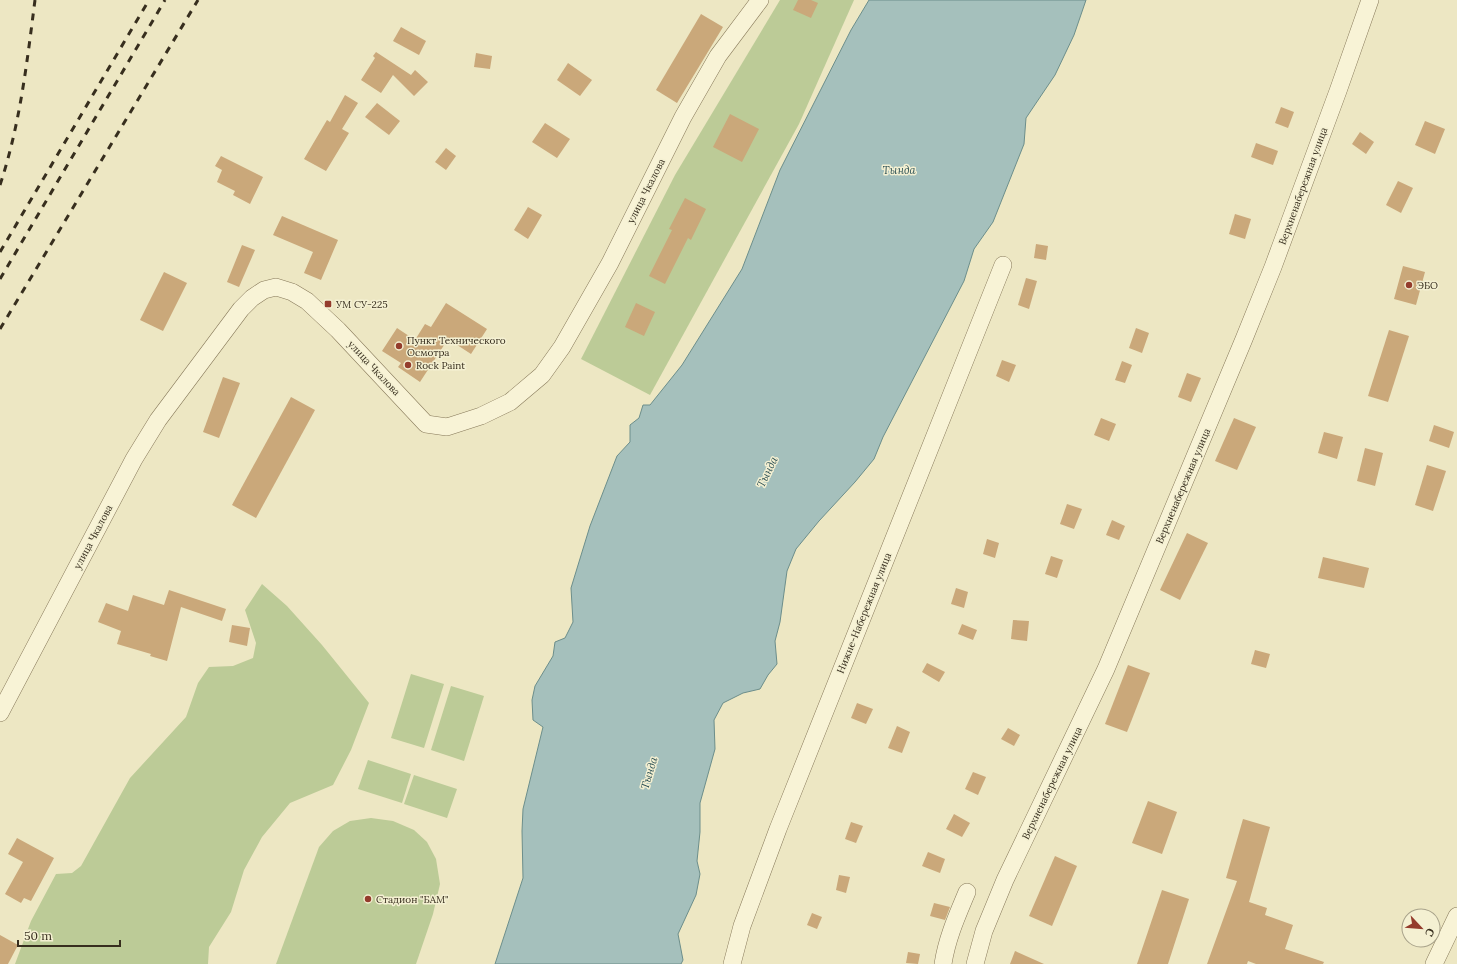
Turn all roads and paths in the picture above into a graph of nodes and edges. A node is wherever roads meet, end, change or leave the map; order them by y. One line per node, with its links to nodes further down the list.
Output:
1 (760, 0): 4 (street, улица Чкалова)
2 (1370, 0): 9 (street, Верхненабережная улица)
3 (1003, 265): 7 (street, Нижне-Набережная улица)
4 (0, 713)
5 (967, 892): 8 (street)
6 (1457, 916): 10 (street)
7 (732, 964)
8 (943, 964)
9 (975, 964)
10 (1434, 964)

